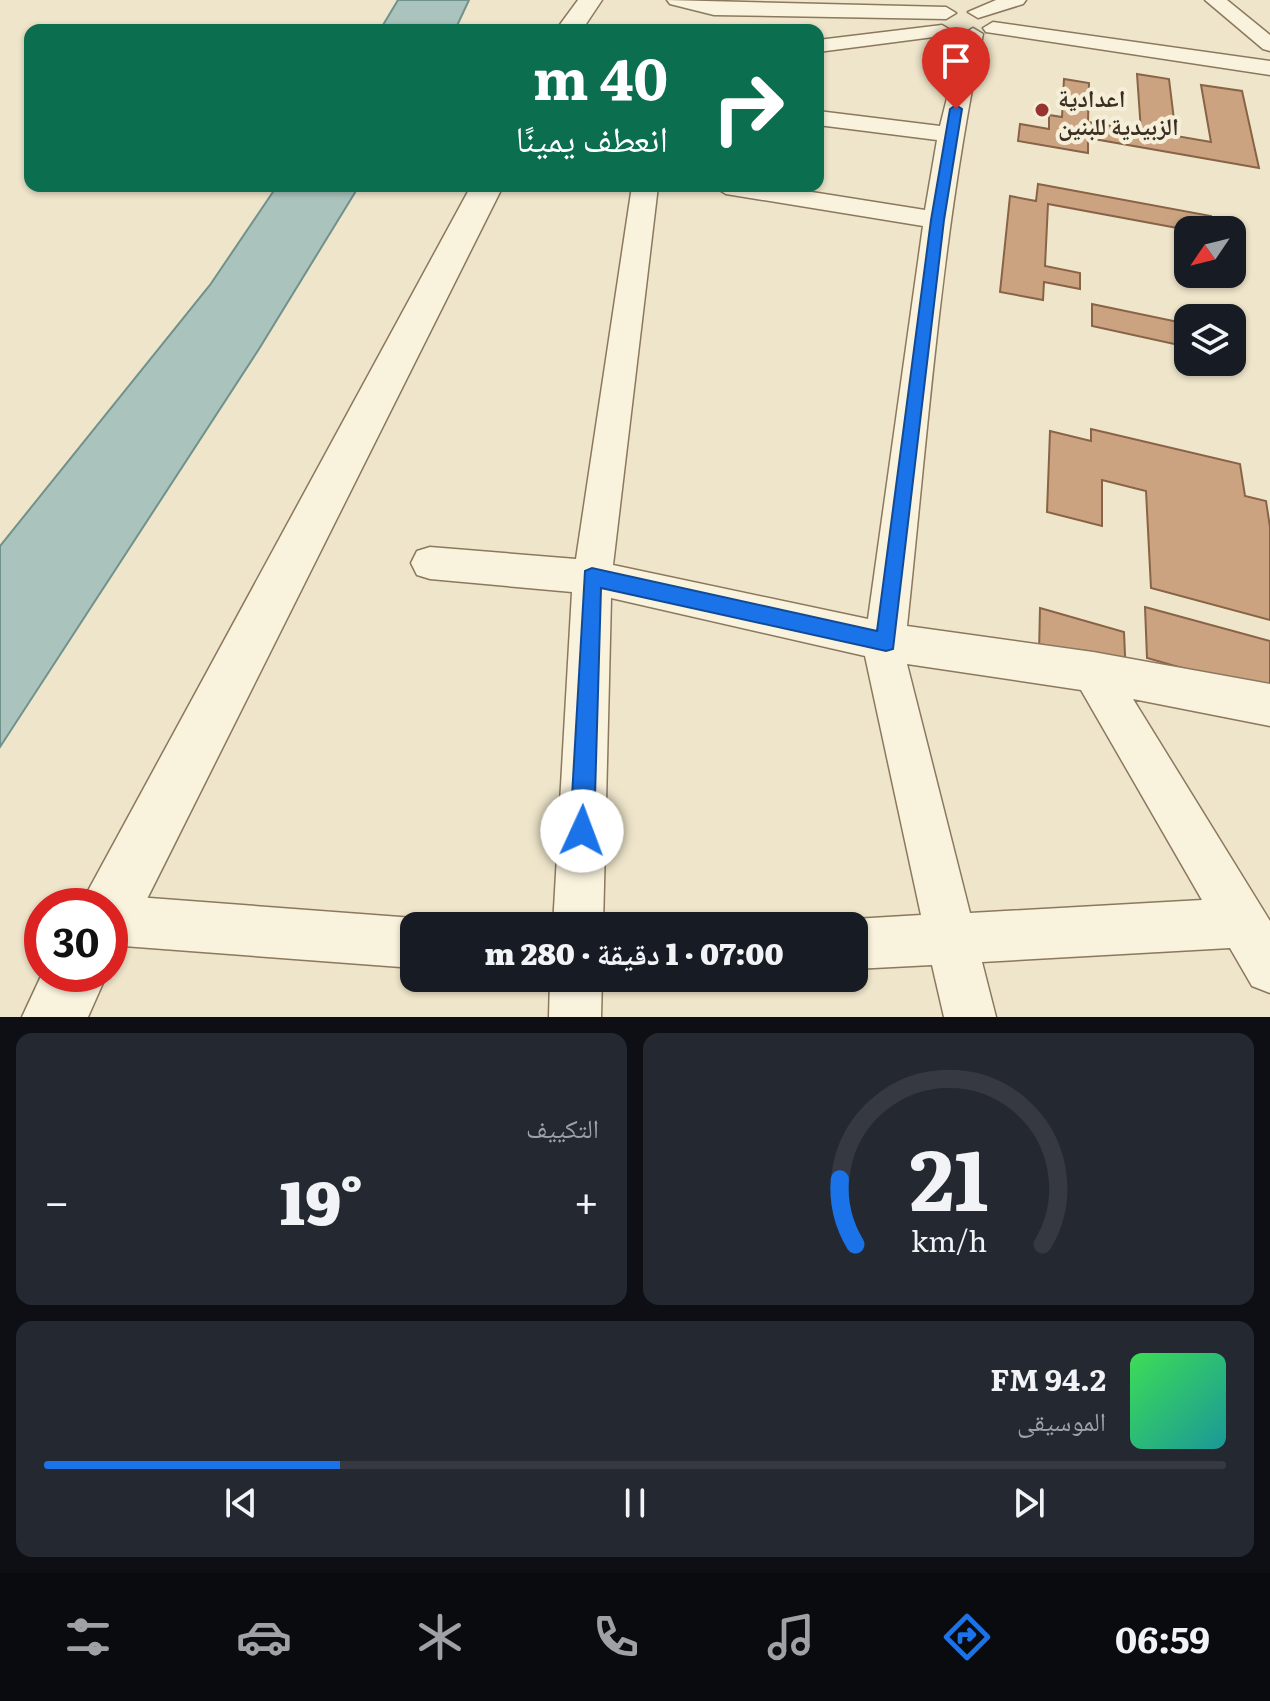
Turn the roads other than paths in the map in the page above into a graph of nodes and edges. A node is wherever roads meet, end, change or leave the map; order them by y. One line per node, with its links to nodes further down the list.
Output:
1 (590, 0): 7 (street)
2 (677, 0): 5 (street)
3 (1016, 0): 6 (street)
4 (1215, 0): 8 (street)
5 (819, 5): 6 (street)
6 (968, 23): 9 (street); 10 (street); 12 (street)
7 (573, 24)
8 (1266, 39)
9 (824, 45)
10 (1270, 68)
11 (824, 119): 12 (street)
12 (950, 134): 16 (street)
13 (484, 192): 22 (street)
14 (644, 192): 18 (street)
15 (766, 192): 16 (street)
16 (937, 220): 19 (street)
17 (430, 563): 18 (street)
18 (592, 577): 19 (street); 23 (street)
19 (886, 642): 20 (street); 26 (street)
20 (1093, 672): 21 (street); 25 (street)
21 (1270, 705)
22 (121, 888)
23 (579, 912)
24 (128, 921): 27 (street)
25 (1243, 923): 26 (street); 29 (street)
26 (952, 939): 28 (street); 34 (street)
27 (400, 942)
28 (868, 943)
29 (1270, 968)
30 (67, 992): 32 (street)
31 (576, 992): 33 (street)
32 (54, 1017)
33 (575, 1017)
34 (970, 1017)

